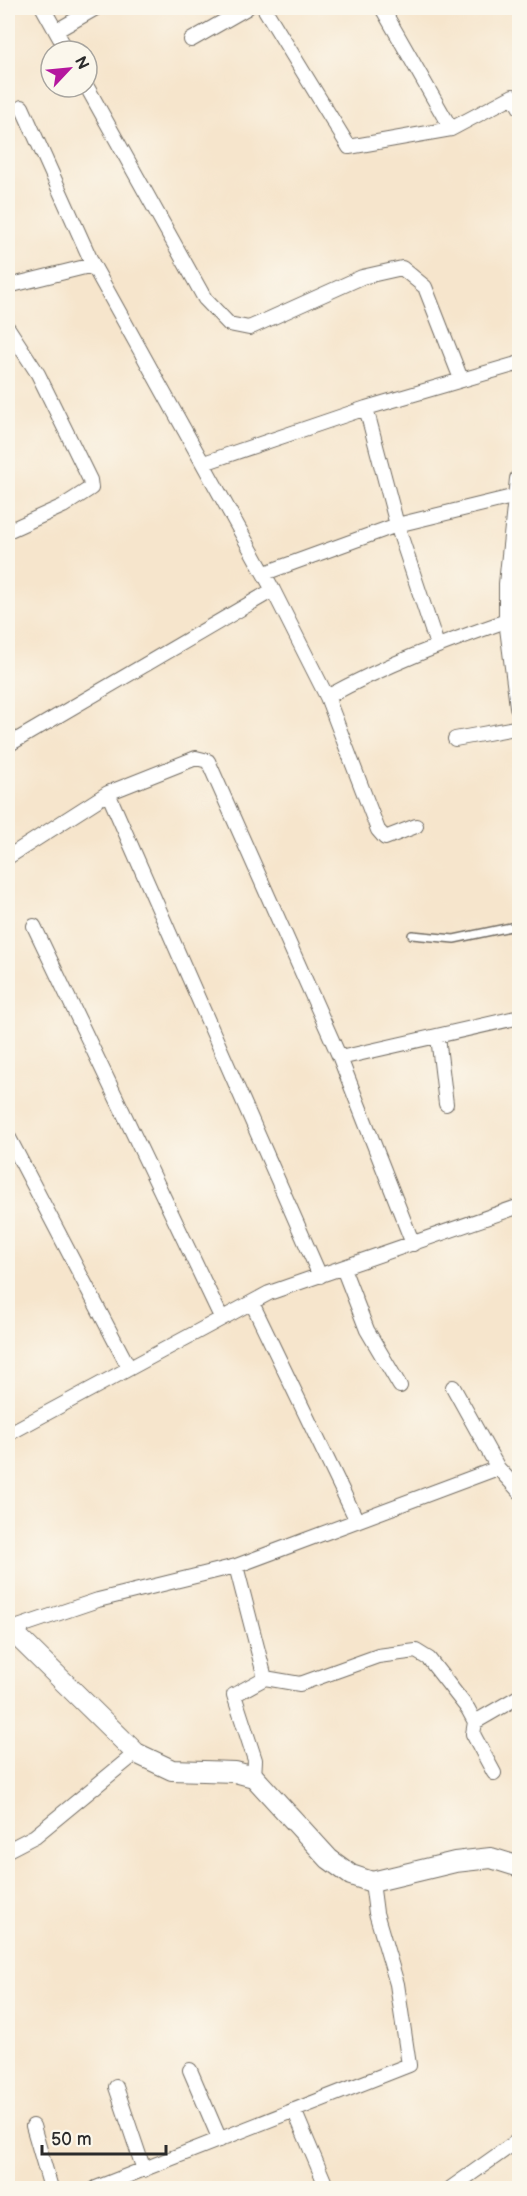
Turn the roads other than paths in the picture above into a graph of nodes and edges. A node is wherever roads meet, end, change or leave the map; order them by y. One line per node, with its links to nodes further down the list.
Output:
1 (43, 8): 6 (street)
2 (96, 8): 6 (street)
3 (247, 8): 8 (street)
4 (264, 8): 12 (street)
5 (382, 8): 12 (street)
6 (56, 31): 7 (street)
7 (60, 39)
8 (191, 40)
9 (94, 99): 17 (street)
10 (22, 107): 13 (street)
11 (519, 108): 12 (street)
12 (451, 129)
13 (93, 265): 14 (street); 19 (street)
14 (8, 286)
15 (8, 328): 22 (street)
16 (519, 363): 17 (street)
17 (461, 379): 18 (street)
18 (366, 408): 19 (street); 21 (street)
19 (204, 463): 23 (street)
20 (518, 488): 21 (street); 24 (main road)
21 (397, 525): 23 (street); 27 (street)
22 (8, 531)
23 (265, 573): 25 (street)
24 (514, 583): 26 (main road)
25 (273, 590): 28 (street); 32 (street)
26 (509, 620): 27 (street); 29 (main road)
27 (437, 645): 28 (street)
28 (327, 697): 34 (street)
29 (519, 706)
30 (519, 728): 31 (street)
31 (455, 739)
32 (8, 745)
33 (108, 793): 35 (street); 41 (street); 47 (street)
34 (416, 826)
35 (8, 857)
36 (519, 925): 38 (lane)
37 (33, 926): 49 (street)
38 (412, 935)
39 (519, 1017): 40 (street)
40 (438, 1037): 41 (street); 42 (street)
41 (340, 1058): 45 (street)
42 (446, 1104)
43 (8, 1136): 50 (street)
44 (519, 1206): 45 (street)
45 (413, 1244): 46 (street)
46 (343, 1268): 47 (street); 51 (street)
47 (320, 1276): 48 (street)
48 (252, 1303): 49 (street); 56 (street)
49 (220, 1317): 50 (street)
50 (129, 1368): 53 (street)
51 (400, 1386)
52 (453, 1386): 54 (street)
53 (8, 1434)
54 (498, 1468): 55 (street); 56 (street)
55 (519, 1492)
56 (357, 1521): 57 (street)
57 (236, 1566): 58 (street); 59 (street)
58 (10, 1628): 62 (main road)
59 (265, 1678): 61 (street); 64 (street)
60 (519, 1695): 61 (street)
61 (475, 1722): 63 (street)
62 (136, 1753): 64 (main road); 65 (street)
63 (494, 1773)
64 (254, 1777): 67 (main road)
65 (8, 1850)
66 (519, 1867): 67 (main road)
67 (372, 1882): 70 (street)
68 (190, 2070): 72 (street)
69 (116, 2087): 74 (street)
70 (294, 2110): 72 (street); 77 (street)
71 (33, 2126): 75 (street)
72 (220, 2139): 74 (street)
73 (519, 2139): 78 (street)
74 (144, 2170): 76 (street)
75 (51, 2188)
76 (96, 2188)
77 (327, 2188)
78 (451, 2188)

